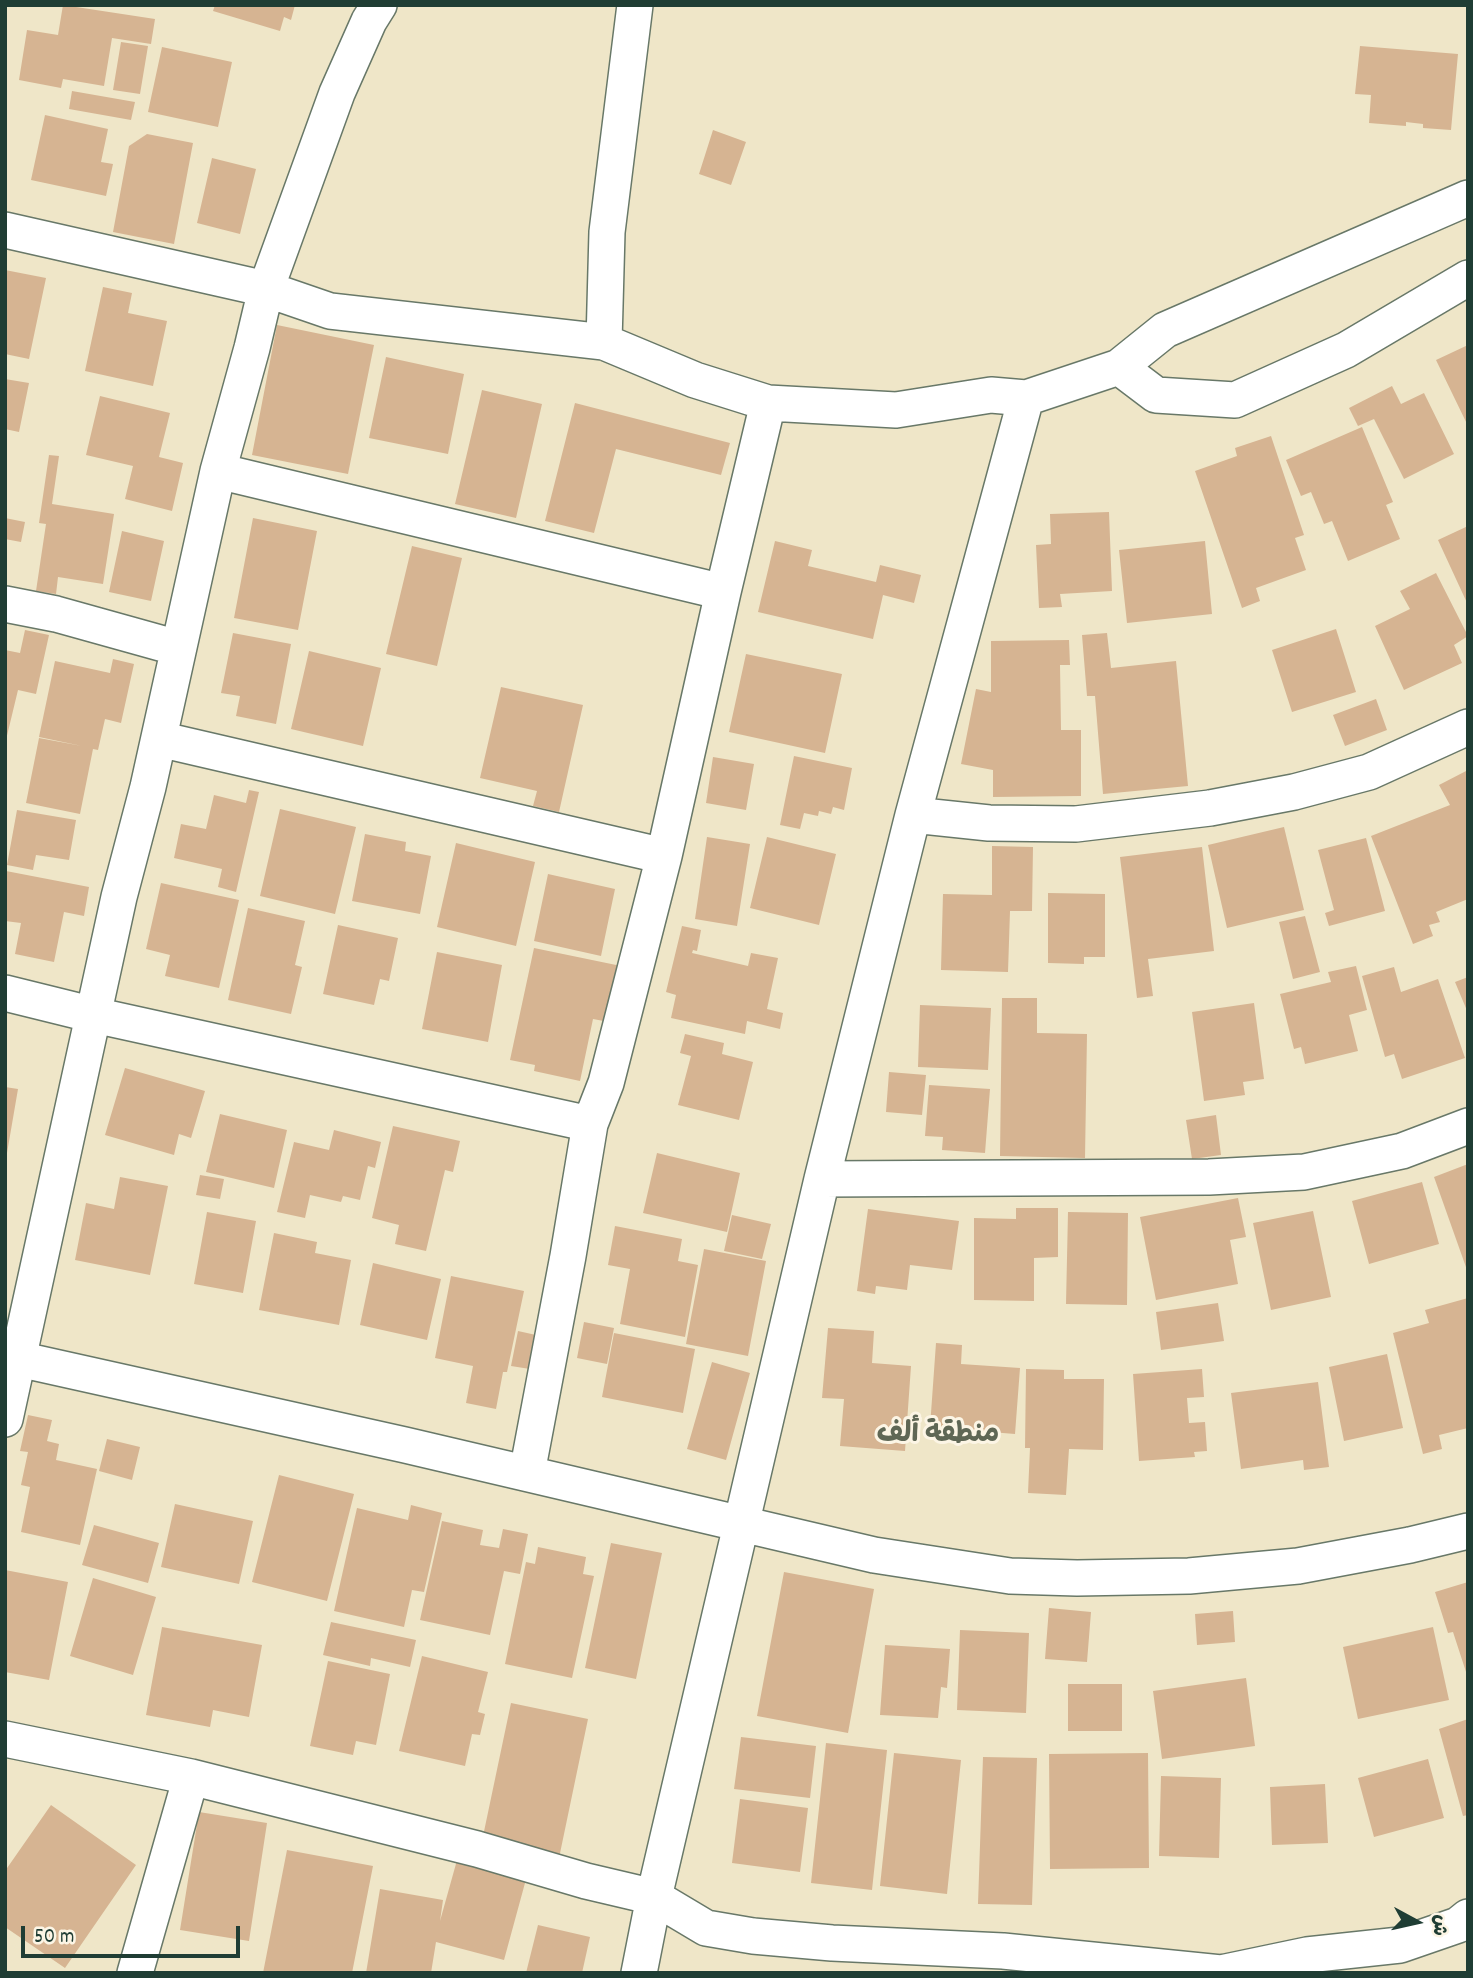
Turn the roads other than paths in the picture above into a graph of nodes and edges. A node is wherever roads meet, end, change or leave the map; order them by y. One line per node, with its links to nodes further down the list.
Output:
1 (379, 5): 6 (street)
2 (635, 5): 7 (street)
3 (1468, 198): 8 (street)
4 (5, 230): 6 (street)
5 (1468, 278): 8 (street)
6 (266, 289): 7 (street); 11 (street)
7 (604, 342): 10 (street)
8 (1119, 367): 9 (street)
9 (1026, 398): 10 (street); 17 (street)
10 (768, 403): 12 (street)
11 (218, 471): 12 (street); 14 (street)
12 (723, 592): 18 (street)
13 (5, 604): 14 (street)
14 (178, 648): 16 (street)
15 (1468, 727): 17 (street)
16 (159, 739): 18 (street); 20 (street)
17 (913, 815): 23 (street)
18 (664, 856): 21 (street)
19 (5, 993): 20 (street)
20 (94, 1015): 21 (street); 24 (street)
21 (590, 1124): 26 (street)
22 (1468, 1126): 23 (street)
23 (822, 1179): 27 (street)
24 (12, 1357): 25 (street); 26 (street)
25 (5, 1419)
26 (527, 1473): 27 (street)
27 (741, 1524): 28 (street); 31 (street)
28 (1468, 1531)
29 (5, 1739): 30 (street)
30 (191, 1777): 31 (street); 33 (street)
31 (654, 1897): 32 (street); 34 (street)
32 (1468, 1917)
33 (135, 1973)
34 (639, 1973)

